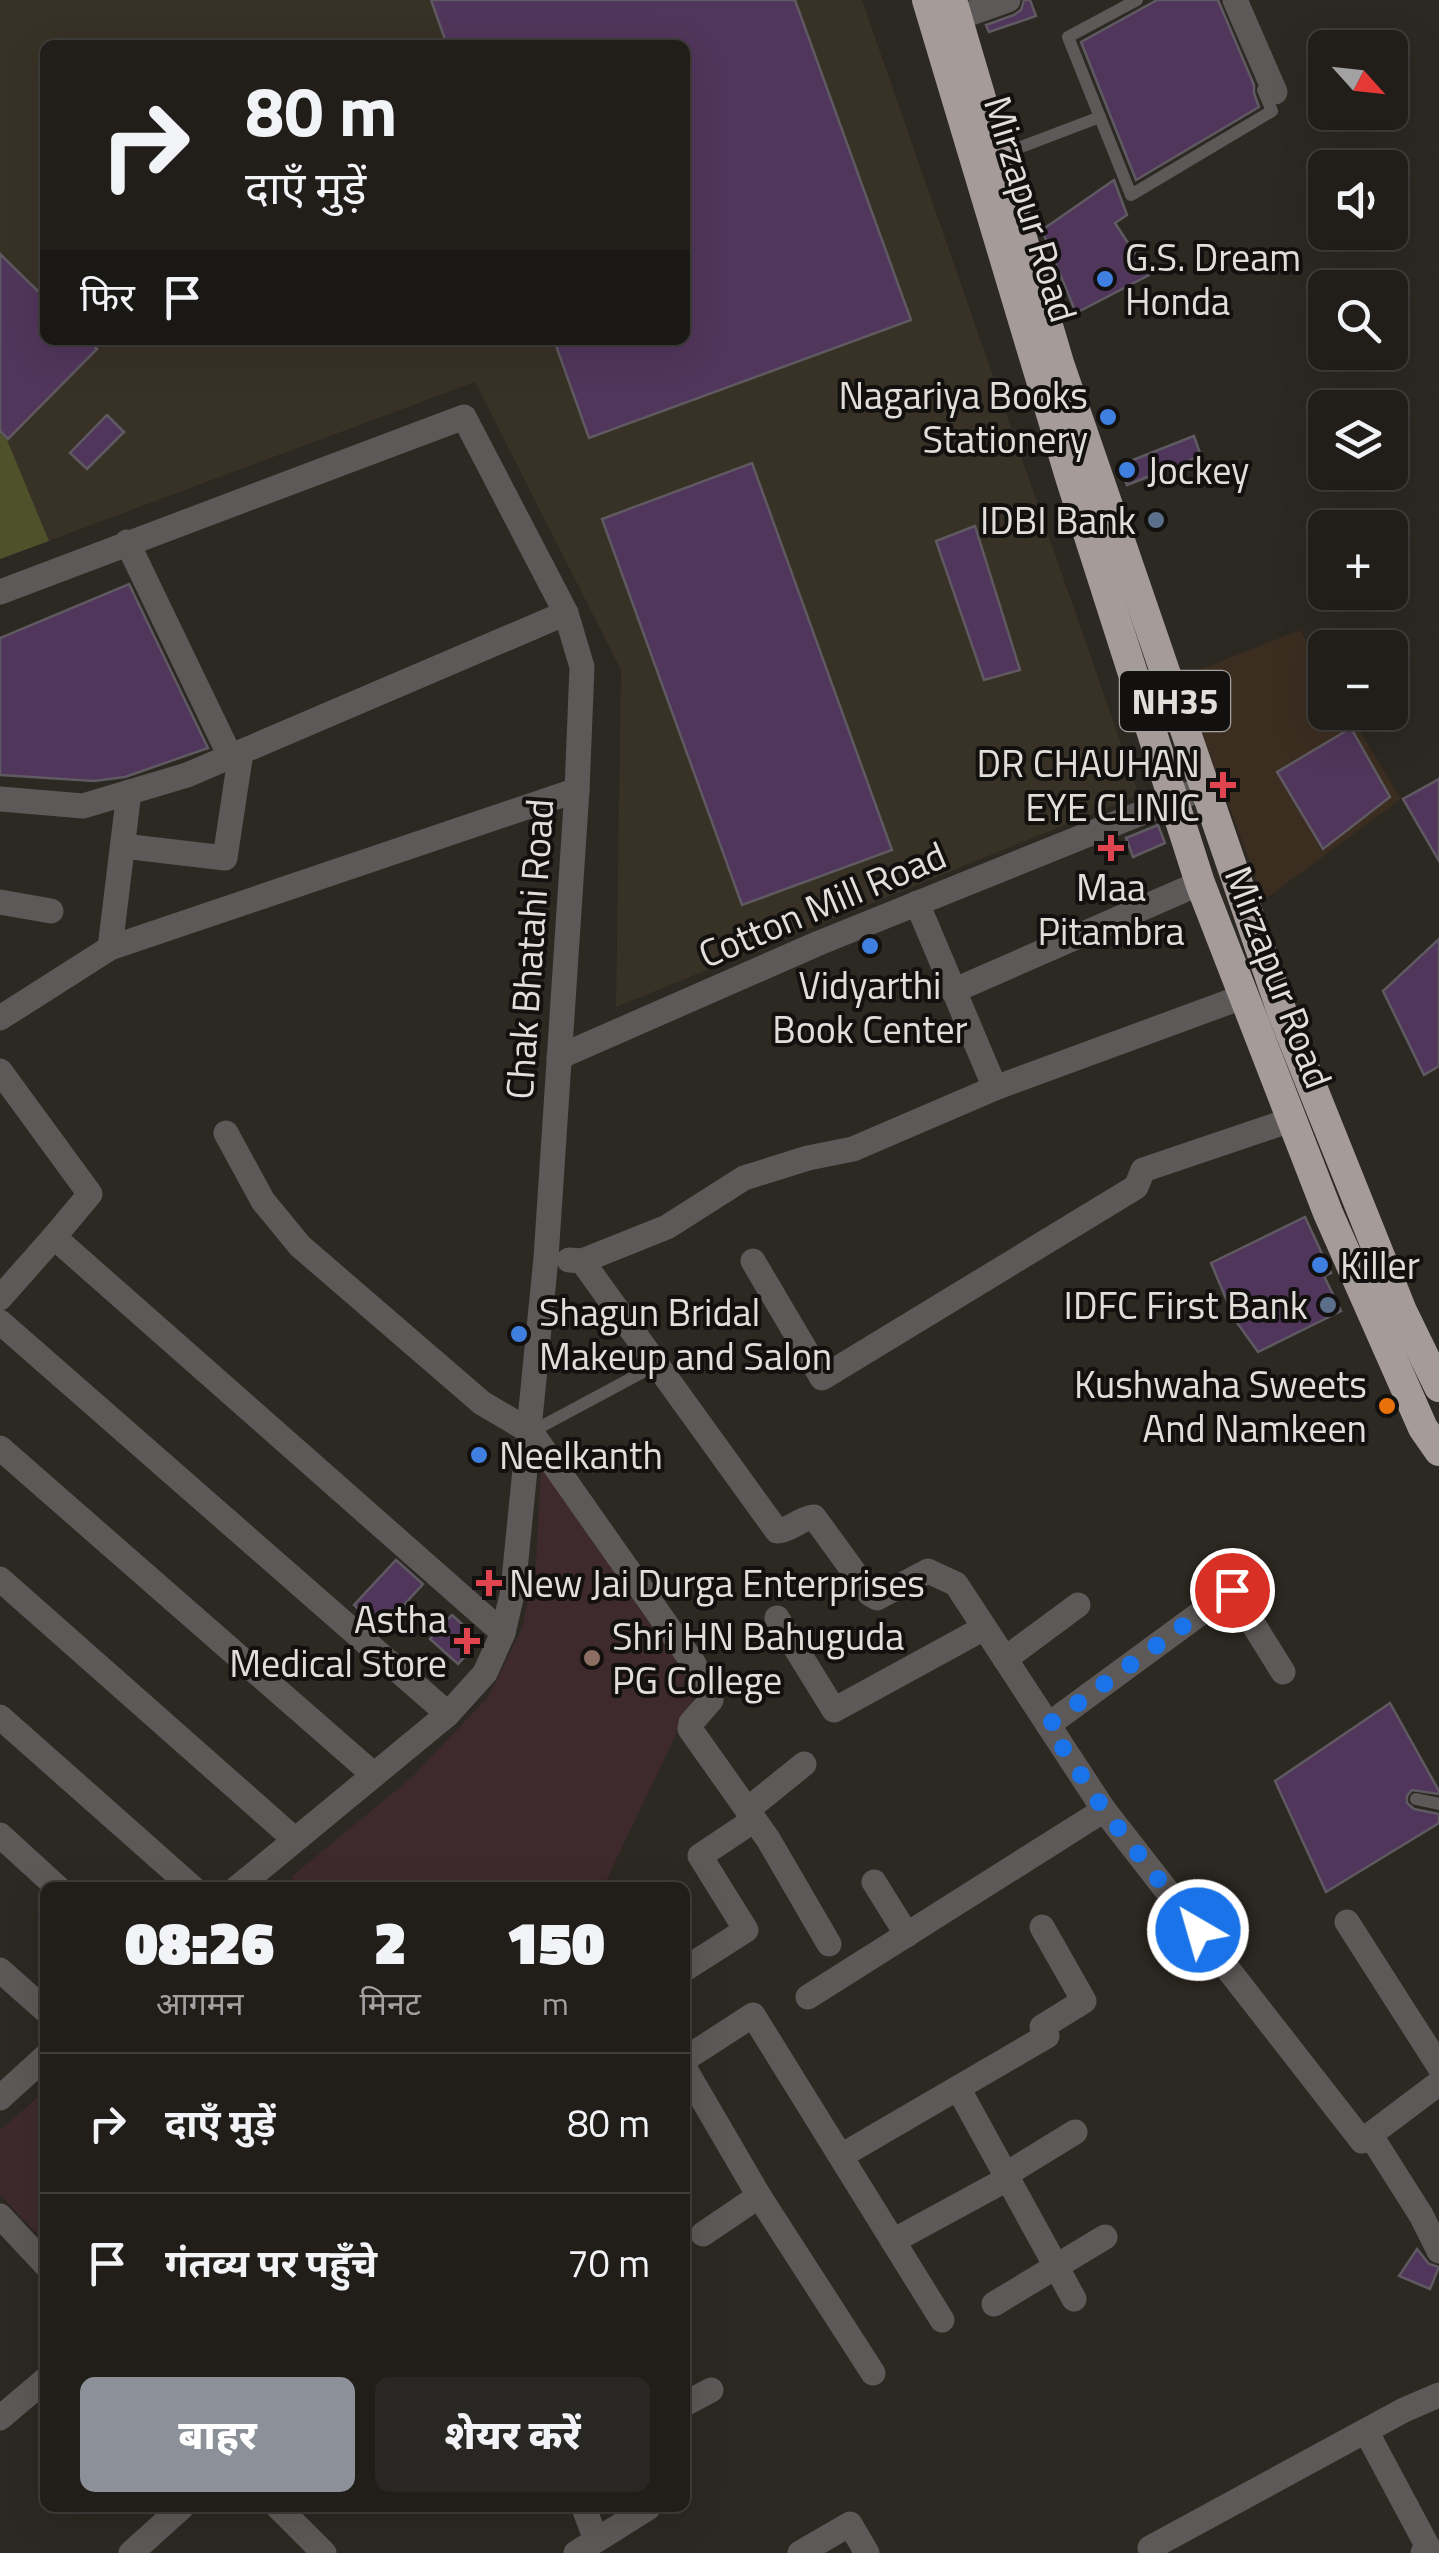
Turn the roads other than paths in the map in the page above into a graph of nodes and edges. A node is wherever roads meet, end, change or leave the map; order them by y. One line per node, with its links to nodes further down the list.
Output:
1 (927, 0): 18 (highway, Mirzapur Road / NH35)
2 (1008, 0): 6 (street)
3 (1137, 0): 8 (lane)
4 (1225, 0): 8 (lane)
5 (1235, 0): 7 (street)
6 (954, 9): 9 (highway, Mirzapur Road / NH35)
7 (1275, 92)
8 (1100, 117): 9 (lane)
9 (998, 156): 14 (highway, Mirzapur Road / NH35)
10 (128, 542): 11 (street, Chak Bhatahi Road); 12 (street, Chak Bhatahi Road); 13 (street)
11 (0, 592)
12 (566, 614): 13 (street); 15 (street, Chak Bhatahi Road)
13 (236, 754): 16 (street); 19 (street)
14 (1205, 788): 18 (street, Cotton Mill Road); 40 (highway, Mirzapur Road / NH35)
15 (577, 790): 24 (street); 28 (street, Chak Bhatahi Road)
16 (129, 792): 17 (street); 19 (street)
17 (0, 799)
18 (1171, 800): 20 (highway, Mirzapur Road / NH35); 22 (street, Cotton Mill Road)
19 (122, 846): 24 (street)
20 (1200, 883): 25 (street); 26 (highway, Mirzapur Road / NH35)
21 (0, 902): 23 (street)
22 (918, 903): 25 (street); 28 (street, Cotton Mill Road)
23 (51, 912)
24 (110, 948): 27 (street)
25 (953, 991): 30 (street)
26 (1245, 996): 30 (street); 31 (highway, Mirzapur Road / NH35)
27 (0, 1018)
28 (559, 1057): 34 (street, Chak Bhatahi Road)
29 (0, 1072): 33 (street)
30 (994, 1088): 35 (street)
31 (1290, 1120): 36 (street); 43 (highway, Mirzapur Road / NH35)
32 (226, 1133): 41 (street)
33 (54, 1237): 37 (street); 48 (street)
34 (546, 1258): 35 (street); 41 (street, Chak Bhatahi Road)
35 (582, 1261): 39 (street)
36 (754, 1261)
37 (0, 1298)
38 (0, 1322): 51 (street)
39 (658, 1364): 41 (lane); 47 (street)
40 (1439, 1387)
41 (531, 1432): 48 (street, Chak Bhatahi Road); 59 (street)
42 (0, 1448): 55 (street)
43 (1439, 1451)
44 (0, 1578): 61 (street)
45 (1078, 1605): 49 (street)
46 (777, 1618): 47 (street)
47 (984, 1628): 49 (street)
48 (503, 1634): 51 (street, Chak Bhatahi Road)
49 (1004, 1660): 53 (street)
50 (1283, 1672): 53 (street)
51 (448, 1714): 55 (street, Chak Bhatahi Road)
52 (0, 1717): 63 (street)
53 (1048, 1725): 58 (street)
54 (804, 1764): 59 (street)
55 (374, 1774): 61 (street, Chak Bhatahi Road)
56 (1416, 1799): 57 (lane)
57 (1439, 1804)
58 (1104, 1810): 68 (street); 82 (street)
59 (750, 1815): 69 (street); 70 (street)
60 (0, 1835): 62 (street)
61 (293, 1838): 64 (street, Chak Bhatahi Road)
62 (51, 1882)
63 (186, 1882)
64 (243, 1882)
65 (874, 1882): 68 (street)
66 (1347, 1922): 76 (street)
67 (1042, 1927): 79 (street)
68 (907, 1935): 72 (street)
69 (829, 1944)
70 (690, 1966)
71 (0, 1970): 73 (street)
72 (808, 1997)
73 (40, 2006)
74 (690, 2057): 83 (street)
75 (40, 2062): 80 (street)
76 (1439, 2066)
77 (690, 2078): 85 (street)
78 (1439, 2083): 82 (street)
79 (958, 2088): 83 (street); 84 (street)
80 (0, 2098)
81 (1075, 2132): 84 (street)
82 (1370, 2136): 90 (street)
83 (841, 2156): 89 (street)
84 (1006, 2177): 89 (street); 92 (street)
85 (758, 2196): 87 (street); 96 (street)
86 (0, 2216): 91 (street)
87 (704, 2234)
88 (1105, 2237): 92 (street)
89 (893, 2241): 95 (street)
90 (1439, 2251)
91 (40, 2259)
92 (1054, 2267): 93 (street); 94 (street)
93 (1074, 2299)
94 (994, 2304)
95 (942, 2320)
96 (873, 2373)
97 (40, 2384): 101 (street)
98 (711, 2390): 100 (street)
99 (1439, 2395): 102 (street)
100 (690, 2401)
101 (0, 2418)
102 (1366, 2431): 112 (street); 113 (street)
103 (177, 2512): 108 (street)
104 (294, 2512): 109 (street)
105 (584, 2512): 107 (street)
106 (642, 2512): 107 (street)
107 (586, 2547)
108 (131, 2553)
109 (324, 2553)
110 (800, 2553): 111 (street)
111 (868, 2553)
112 (1153, 2553)
113 (1423, 2553)

